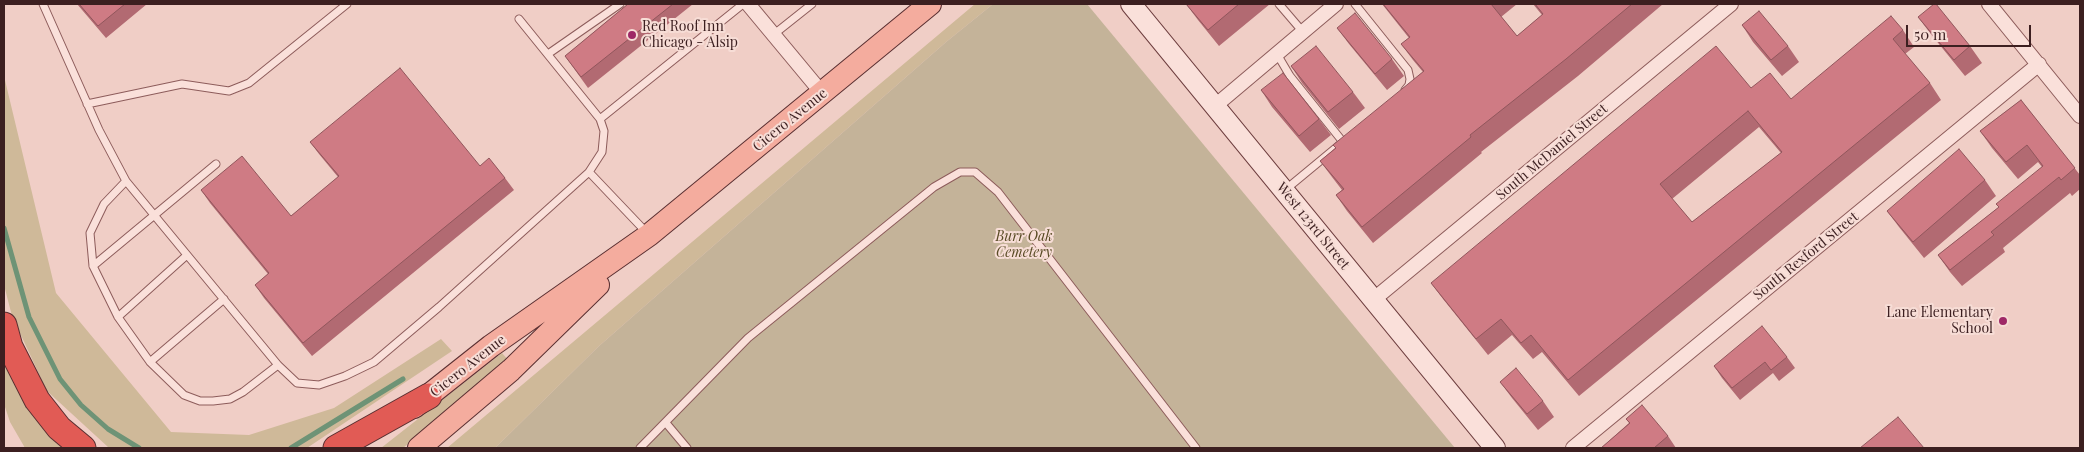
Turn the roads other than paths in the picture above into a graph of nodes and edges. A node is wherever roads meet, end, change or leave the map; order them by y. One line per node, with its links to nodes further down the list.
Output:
1 (43, 4): 22 (lane)
2 (347, 4): 22 (lane)
3 (620, 4): 17 (lane)
4 (742, 4): 25 (lane)
5 (748, 4): 16 (street)
6 (812, 4): 16 (lane)
7 (930, 4): 20 (main road, Cicero Avenue)
8 (1131, 4): 23 (street, West 123rd Street)
9 (1279, 4): 15 (lane)
10 (1336, 4): 15 (street)
11 (1355, 4): 21 (lane)
12 (1731, 4): 37 (street, South McDaniel Street)
13 (1989, 4): 19 (street)
14 (519, 19): 17 (lane)
15 (1302, 32): 18 (street)
16 (773, 36): 20 (street)
17 (548, 54): 25 (lane)
18 (1277, 54): 23 (street); 27 (lane)
19 (2039, 64): 24 (street); 52 (street, South Rexford Street)
20 (822, 93): 33 (main road, Cicero Avenue)
21 (1395, 99)
22 (87, 104): 30 (lane)
23 (1214, 106): 31 (street, West 123rd Street)
24 (2080, 116)
25 (600, 119): 29 (lane)
26 (1350, 136): 27 (lane)
27 (1343, 142): 31 (lane)
28 (216, 164): 32 (lane)
29 (589, 172): 33 (lane); 41 (lane)
30 (126, 181): 32 (lane); 35 (lane)
31 (1284, 191): 37 (street, West 123rd Street)
32 (155, 215): 34 (lane); 35 (lane)
33 (649, 235): 42 (main road, Cicero Avenue); 47 (main road, Cicero Avenue)
34 (187, 255): 36 (lane); 38 (lane)
35 (93, 266): 38 (lane)
36 (224, 299): 40 (lane); 41 (lane)
37 (1373, 300): 51 (street, West 123rd Street)
38 (118, 317): 40 (lane)
39 (4, 325): 44 (highway)
40 (150, 362): 41 (lane)
41 (278, 365)
42 (429, 396): 45 (highway); 46 (main road, Cicero Avenue)
43 (666, 423): 48 (lane); 49 (lane); 50 (lane)
44 (83, 448)
45 (336, 448)
46 (363, 448)
47 (419, 448)
48 (640, 448)
49 (687, 448)
50 (1196, 448)
51 (1495, 448)
52 (1573, 448)

